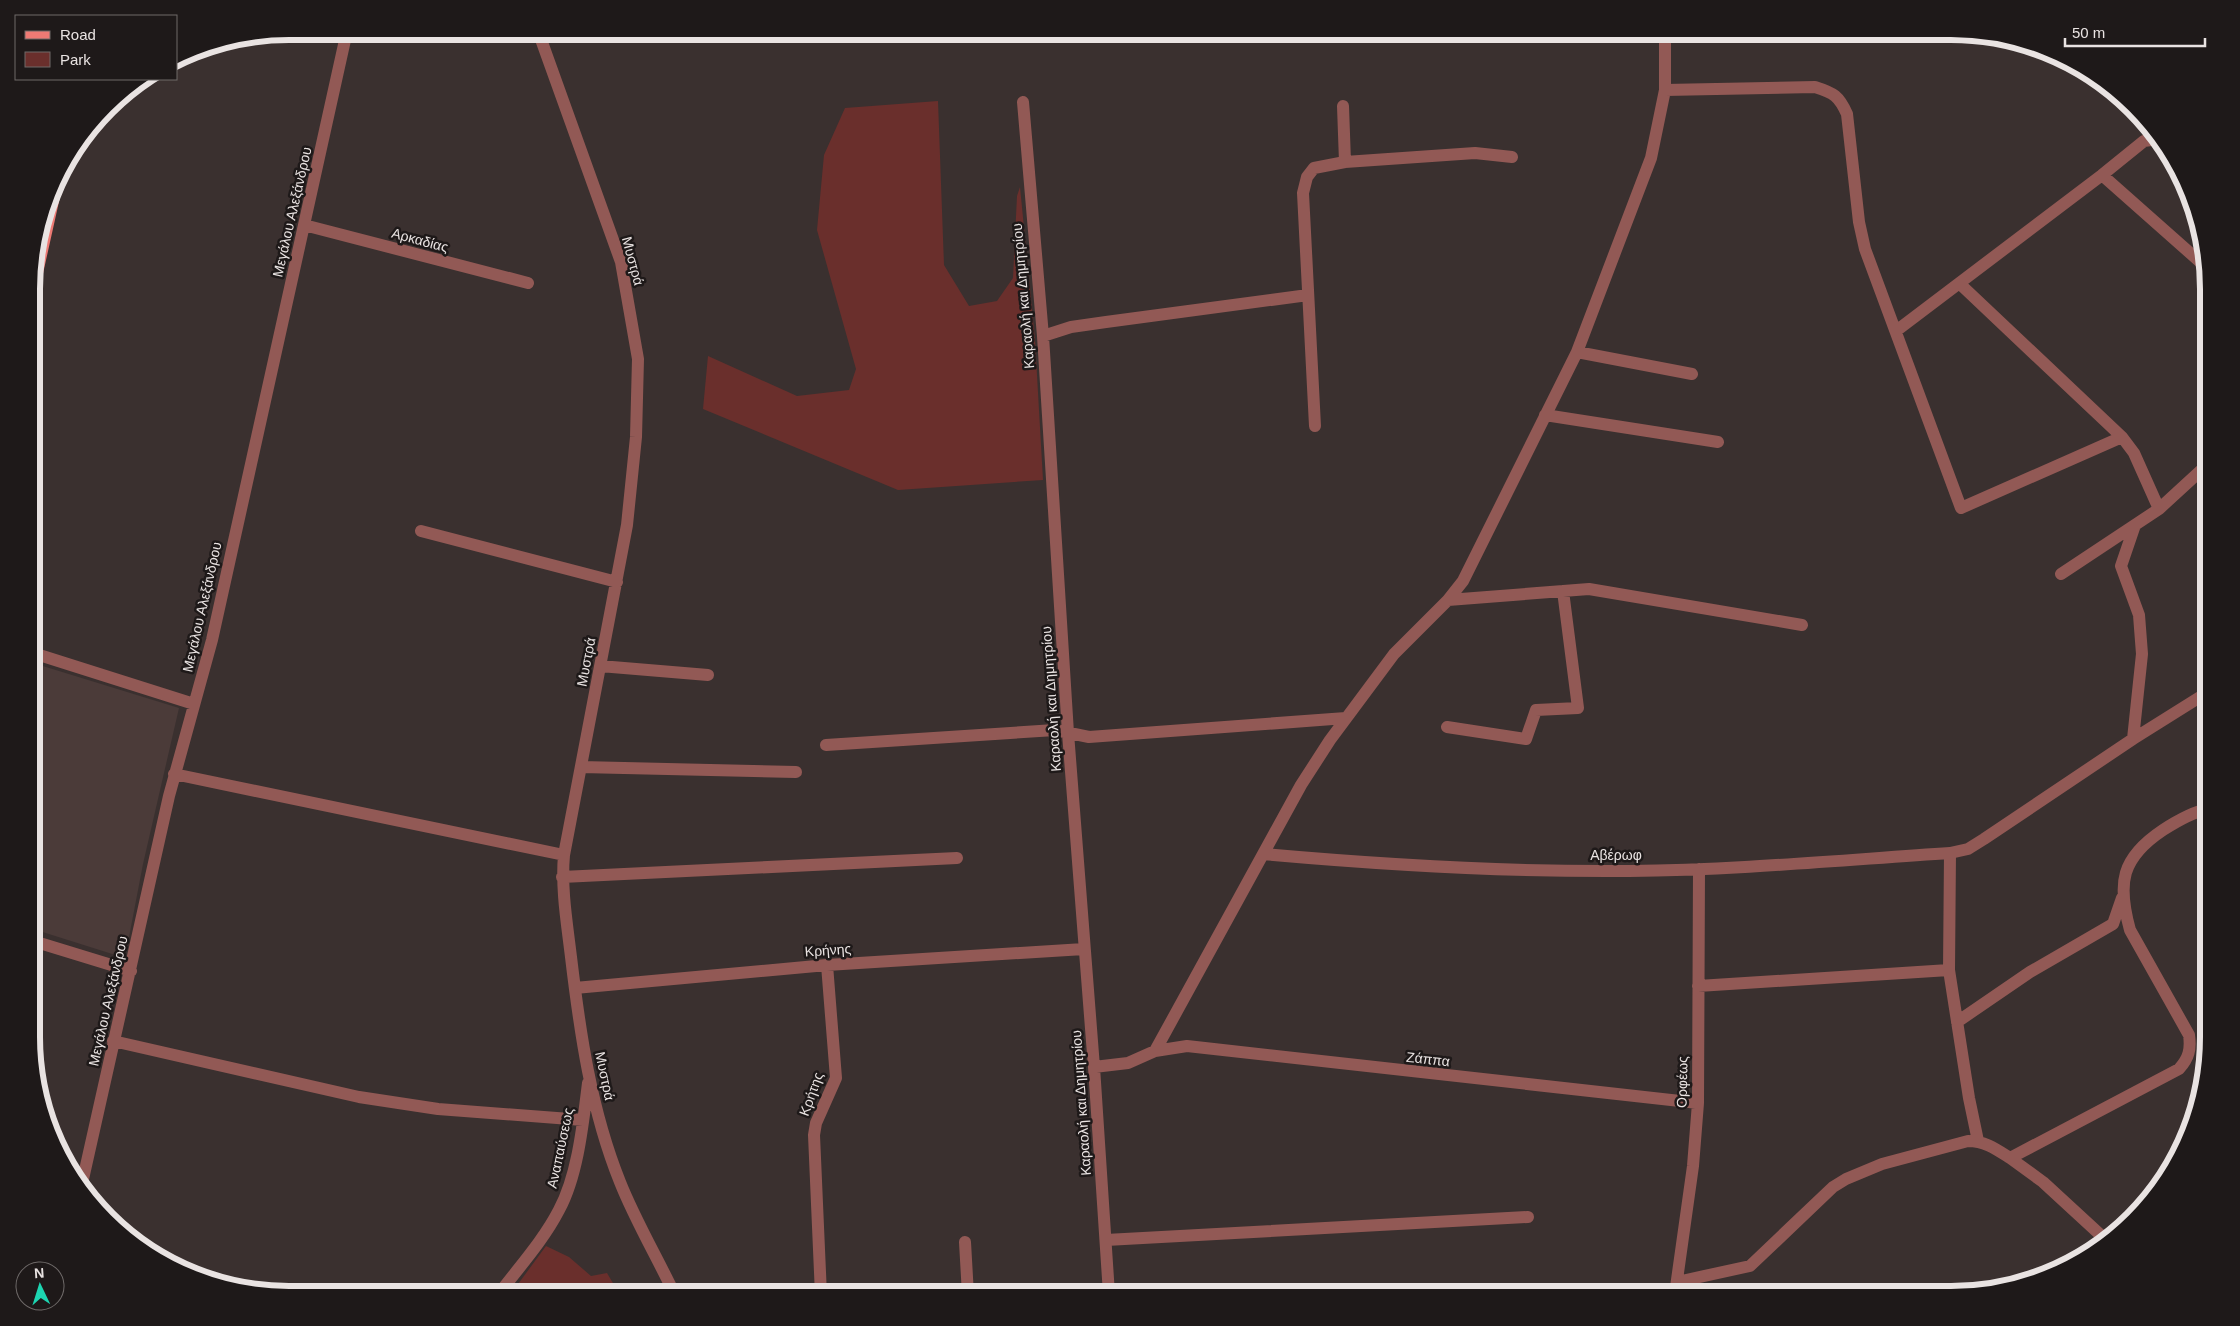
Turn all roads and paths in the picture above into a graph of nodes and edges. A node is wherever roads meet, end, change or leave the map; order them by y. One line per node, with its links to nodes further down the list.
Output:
1 (346, 40): 11 (street, Μεγάλου Αλεξάνδρου)
2 (541, 40): 29 (street, Μυστρά)
3 (1664, 40): 4 (street)
4 (1665, 90): 16 (street); 18 (street)
5 (1023, 102): 17 (street, Καραολή και Δημητρίου)
6 (1343, 106): 9 (street)
7 (2151, 140): 10 (street)
8 (1512, 157): 9 (street)
9 (1345, 162): 15 (street)
10 (2102, 175): 12 (street); 14 (street)
11 (304, 225): 13 (street, Αρκαδίας); 37 (street, Μεγάλου Αλεξάνδρου)
12 (2198, 260)
13 (528, 283)
14 (1960, 284): 16 (street); 22 (street)
15 (1308, 295): 17 (street); 21 (street)
16 (1896, 331): 22 (street)
17 (1043, 336): 40 (street, Καραολή και Δημητρίου)
18 (1577, 352): 19 (street); 20 (street)
19 (1692, 374)
20 (1545, 415): 23 (street); 31 (street)
21 (1315, 426)
22 (2122, 437): 25 (street)
23 (1718, 442)
24 (2200, 471): 25 (street)
25 (2159, 509): 26 (street)
26 (2135, 525): 28 (street); 41 (street)
27 (421, 531): 29 (street)
28 (2061, 574)
29 (617, 582): 34 (street, Μυστρά)
30 (1563, 591): 31 (street); 32 (street); 39 (street)
31 (1448, 600): 38 (street)
32 (1802, 625)
33 (40, 655): 37 (street)
34 (600, 666): 35 (street); 43 (street, Μυστρά)
35 (708, 675)
36 (2200, 697): 41 (street)
37 (194, 704): 45 (street, Μεγάλου Αλεξάνδρου)
38 (1346, 718): 40 (street); 48 (street)
39 (1447, 727)
40 (1068, 733): 42 (street); 55 (street, Καραολή και Δημητρίου)
41 (2133, 739): 47 (street, Αβέρωφ)
42 (826, 745)
43 (580, 767): 44 (street); 49 (street, Μυστρά)
44 (796, 772)
45 (174, 774): 49 (street); 58 (street, Μεγάλου Αλεξάνδρου)
46 (2200, 811): 53 (street)
47 (1950, 853): 51 (street, Αβέρωφ); 57 (street)
48 (1263, 854): 51 (street, Αβέρωφ); 63 (street)
49 (564, 855): 52 (street, Μυστρά)
50 (957, 858): 52 (street)
51 (1698, 869): 59 (street, Ορφέως)
52 (562, 877): 60 (street, Μυστρά)
53 (2124, 894): 61 (street); 69 (street)
54 (40, 943): 58 (street)
55 (1084, 949): 56 (street, Κρήνης); 64 (street, Καραολή και Δημητρίου)
56 (827, 965): 60 (street, Κρήνης); 77 (street, Κρήτης)
57 (1949, 970): 59 (street); 61 (street)
58 (131, 971): 62 (street, Μεγάλου Αλεξάνδρου)
59 (1698, 986): 66 (street, Ορφέως)
60 (575, 988): 65 (street, Μυστρά)
61 (1957, 1022): 68 (street)
62 (113, 1041): 67 (street); 70 (street, Μεγάλου Αλεξάνδρου)
63 (1155, 1051): 64 (street, Ζάππα); 66 (street, Ζάππα)
64 (1094, 1067): 73 (street, Καραολή και Δημητρίου)
65 (588, 1076): 67 (street, Αναπαύσεως); 76 (street, Μυστρά)
66 (1698, 1103): 80 (street, Ορφέως)
67 (583, 1120): 75 (street, Αναπαύσεως)
68 (1978, 1141): 69 (street); 81 (street)
69 (2010, 1158): 72 (street)
70 (83, 1177)
71 (1528, 1217): 73 (street)
72 (2102, 1236)
73 (1106, 1240): 79 (street, Καραολή και Δημητρίου)
74 (965, 1242): 78 (street)
75 (505, 1286)
76 (671, 1286)
77 (821, 1286)
78 (968, 1286)
79 (1109, 1286)
80 (1676, 1286)
81 (1683, 1286)

